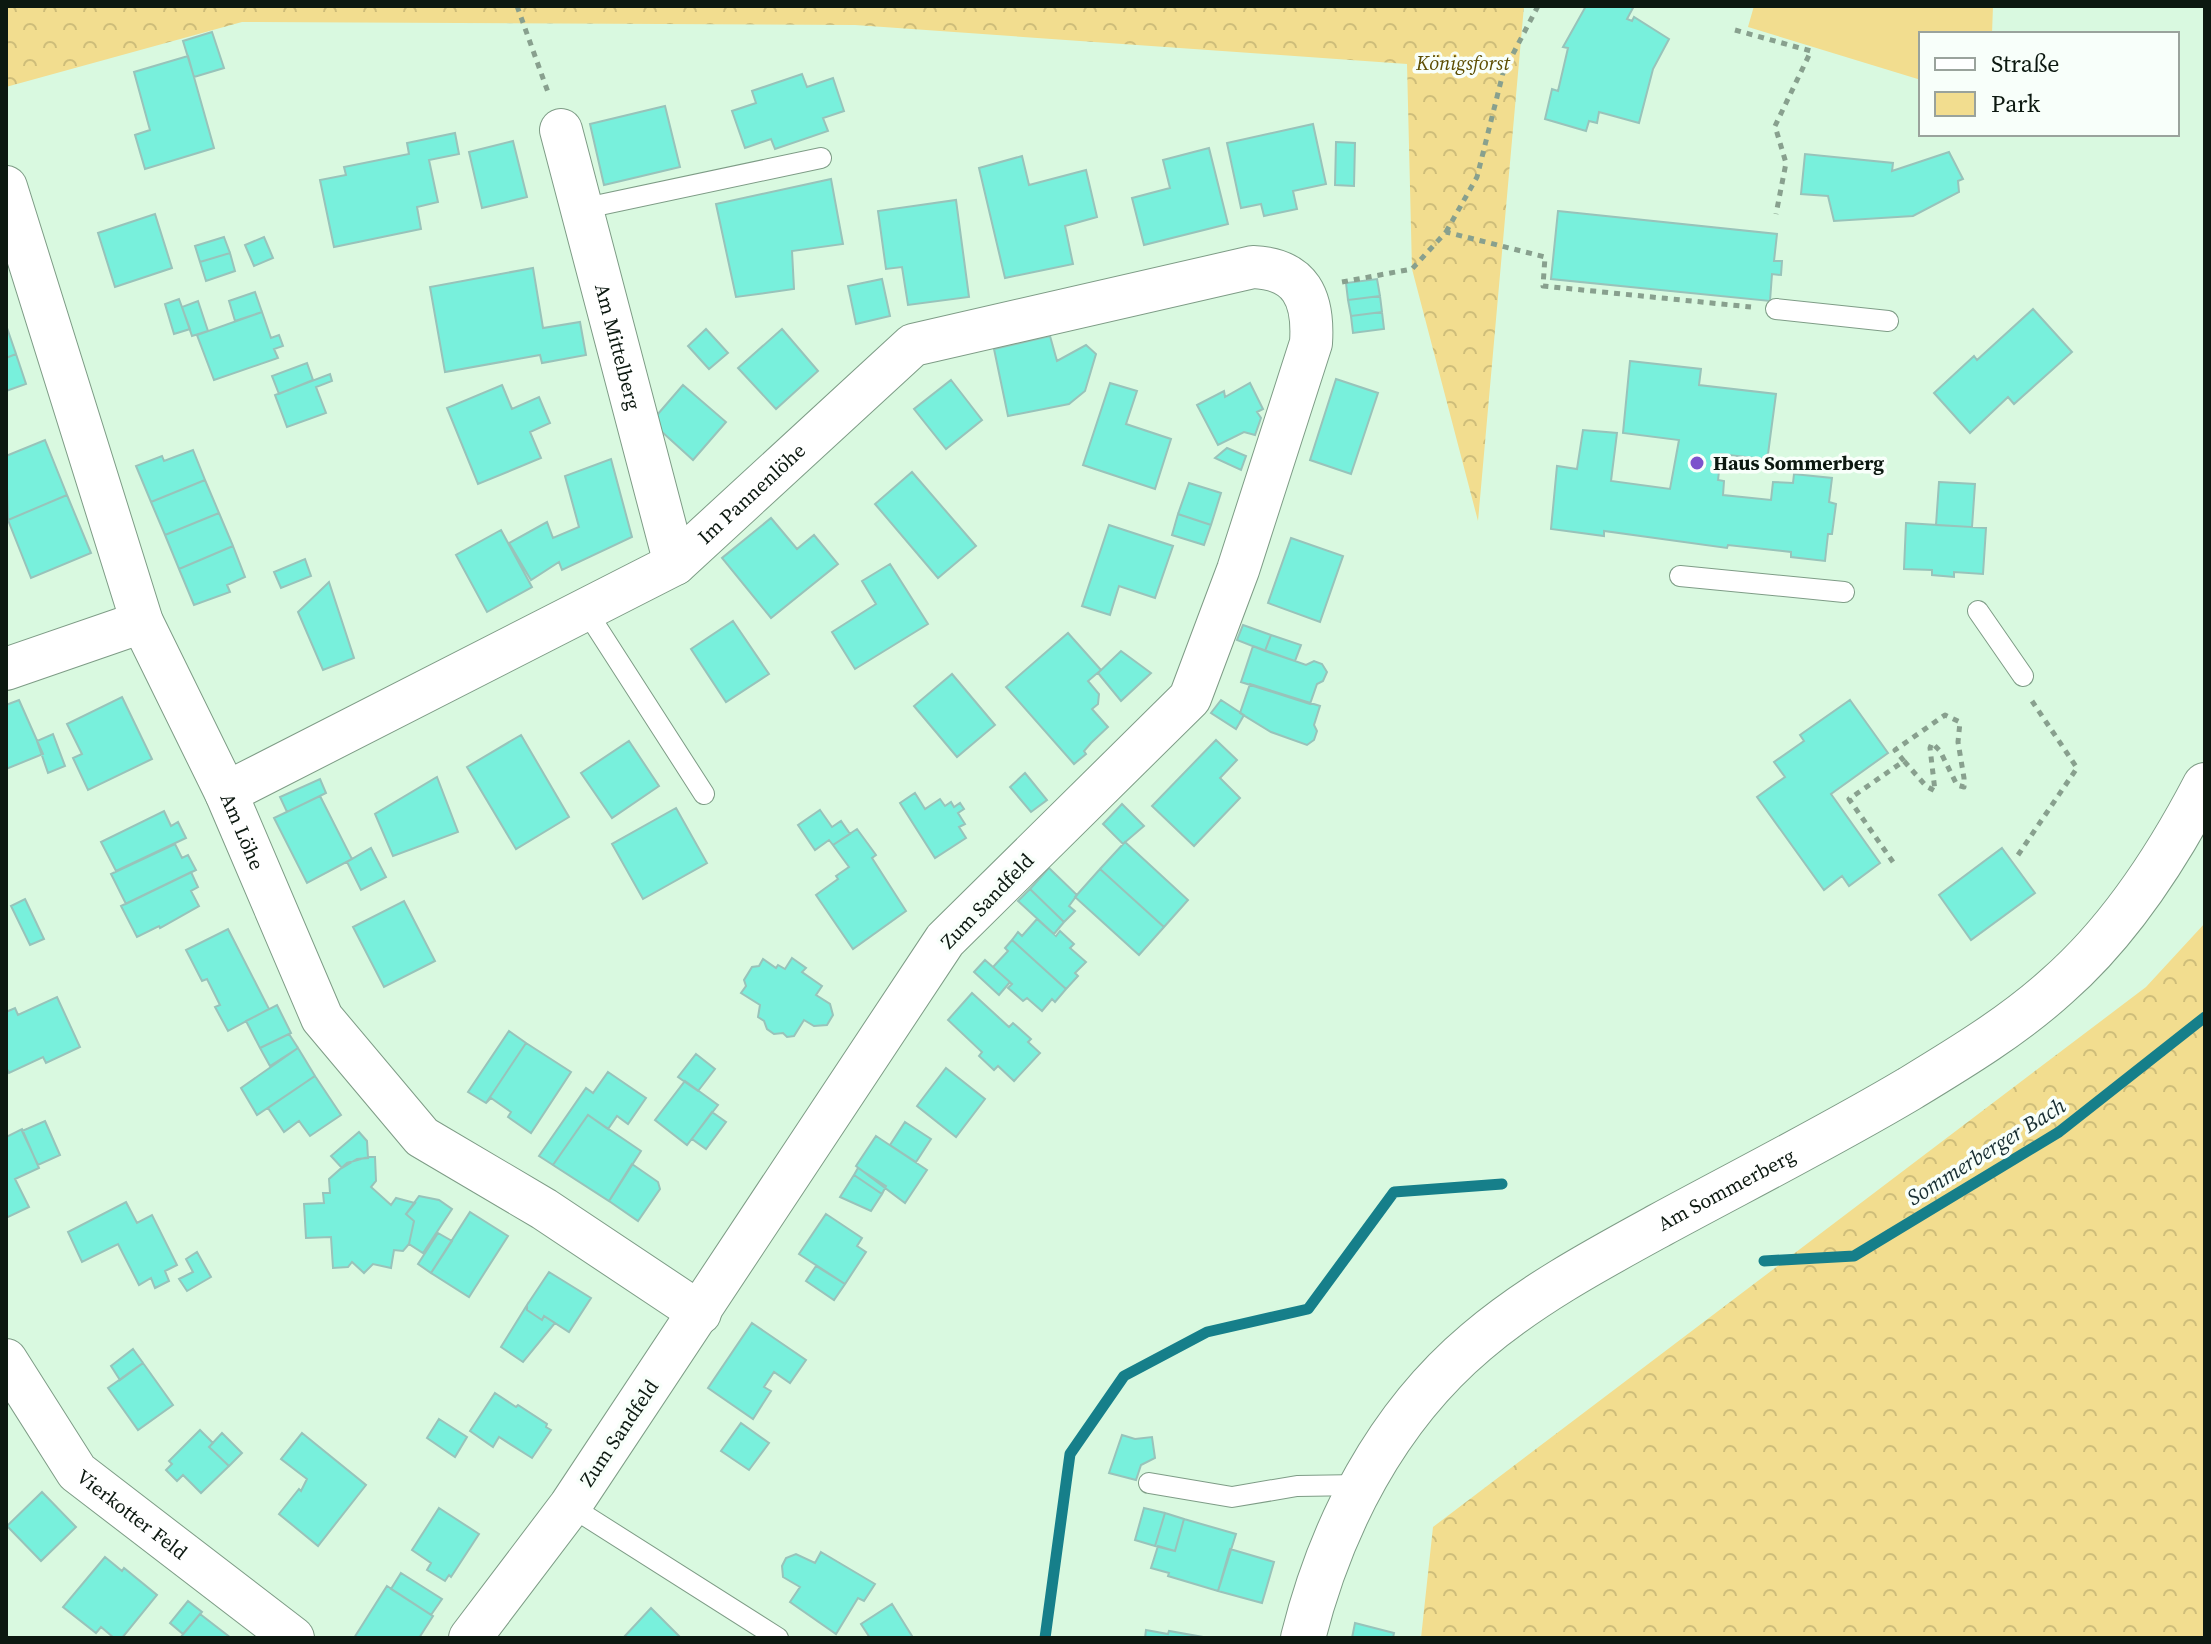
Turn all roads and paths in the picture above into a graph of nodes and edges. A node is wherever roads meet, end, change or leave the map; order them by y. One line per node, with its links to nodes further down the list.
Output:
1 (517, 6): 4 (path)
2 (1538, 6): 9 (path)
3 (1735, 30): 8 (path)
4 (561, 130): 7 (street, Am Mittelberg)
5 (821, 158): 7 (lane)
6 (6, 187): 18 (street, Am Löhe)
7 (581, 209): 13 (street, Am Mittelberg)
8 (1776, 214)
9 (1446, 232): 10 (path); 11 (path)
10 (1297, 283): 13 (street, Im Pannenlöhe); 27 (street, Zum Sandfeld)
11 (1776, 309): 12 (lane)
12 (1888, 321)
13 (675, 564): 16 (street, Im Pannenlöhe)
14 (1680, 576): 15 (lane)
15 (1844, 592)
16 (585, 609): 23 (street, Im Pannenlöhe); 24 (lane)
17 (1978, 611): 20 (lane)
18 (142, 622): 19 (street); 23 (street, Am Löhe)
19 (6, 669)
20 (2025, 684): 25 (path)
21 (1904, 761): 21 (path); 26 (path)
22 (2205, 785): 30 (street, Am Sommerberg)
23 (226, 793): 27 (street, Am Löhe)
24 (704, 794)
25 (2018, 855)
26 (1893, 862)
27 (700, 1313): 31 (street, Zum Sandfeld)
28 (6, 1360): 32 (street, Vierkotter Feld)
29 (1149, 1483): 30 (lane)
30 (1360, 1485): 35 (street, Am Sommerberg)
31 (570, 1506): 33 (street, Zum Sandfeld); 34 (lane, Zum Sandfeld)
32 (293, 1638)
33 (470, 1638)
34 (778, 1638)
35 (1303, 1638)

